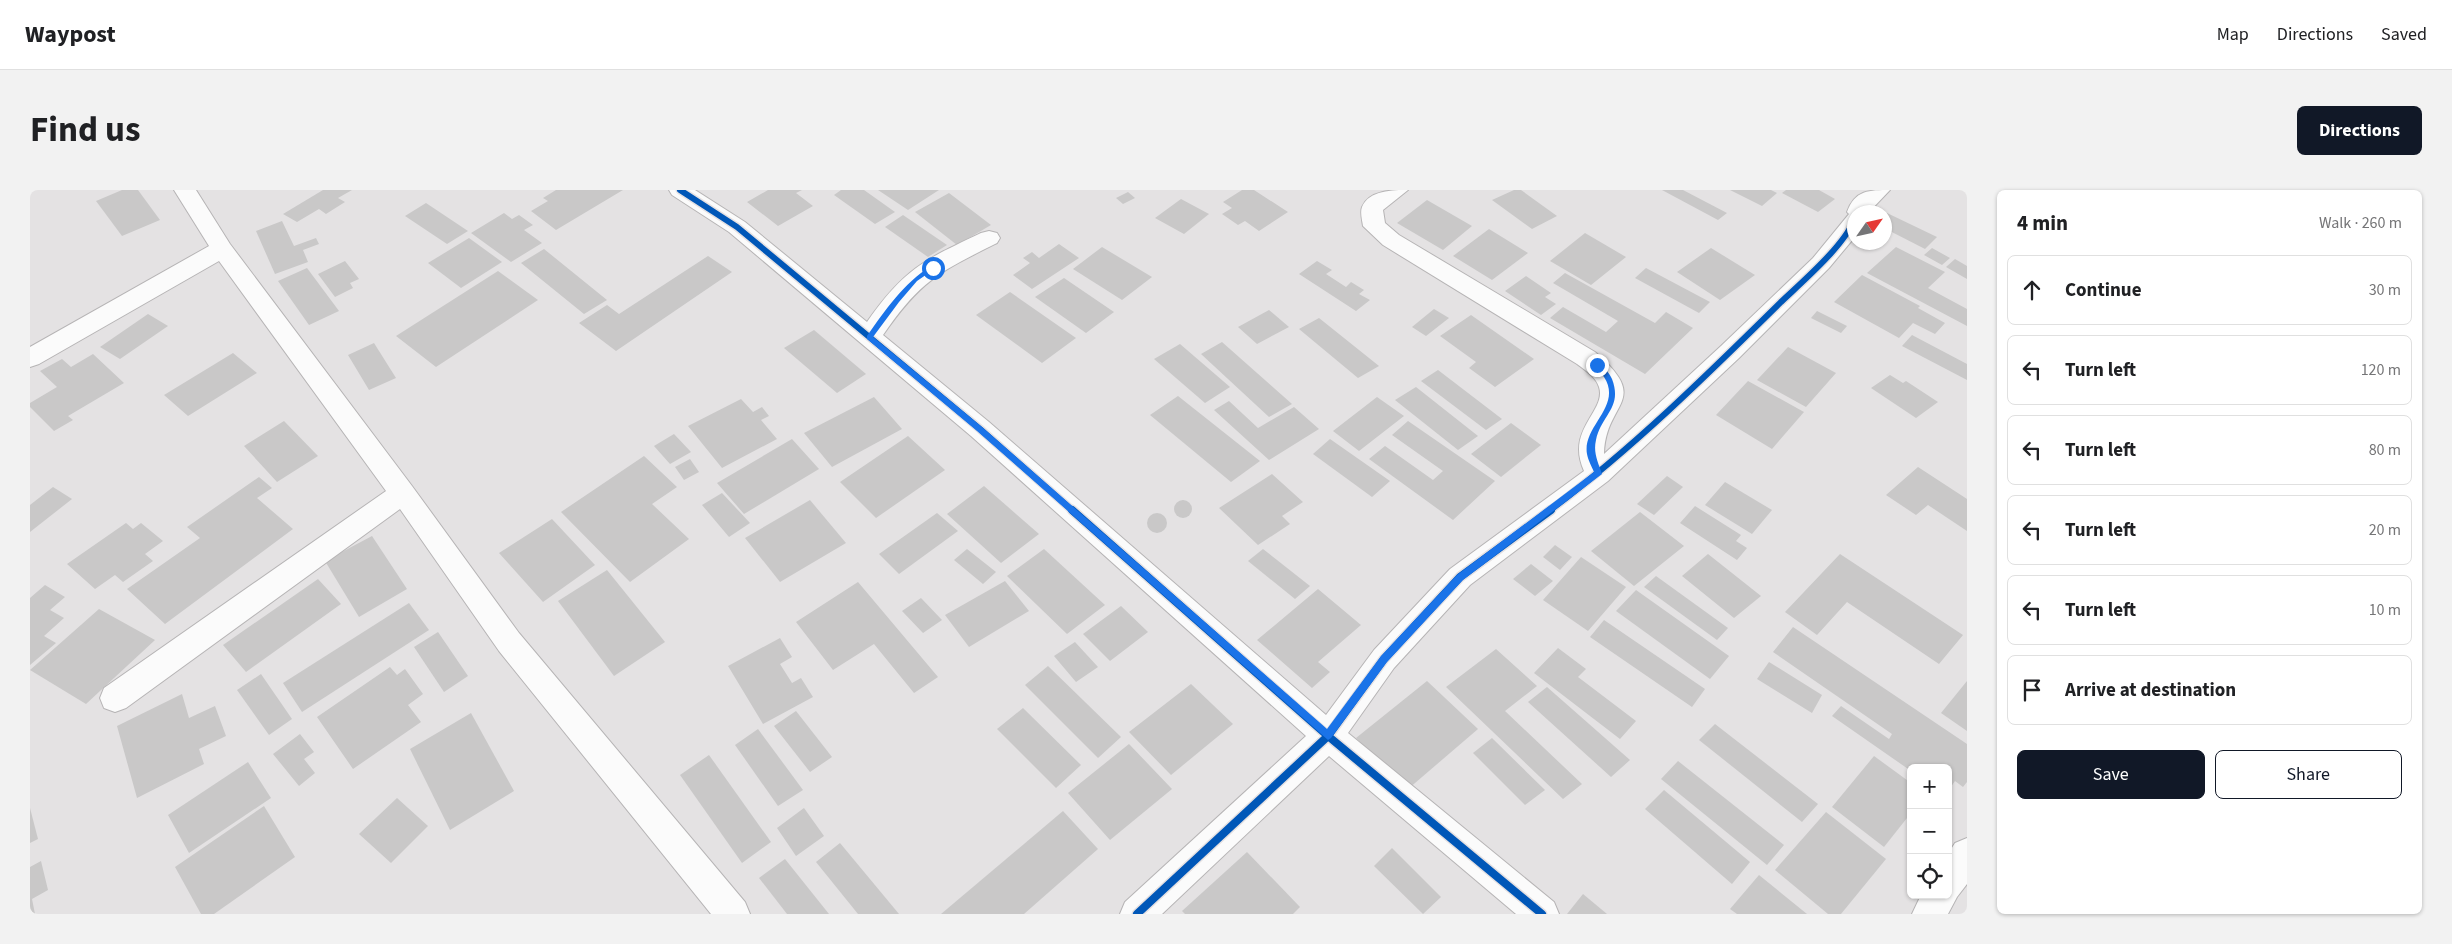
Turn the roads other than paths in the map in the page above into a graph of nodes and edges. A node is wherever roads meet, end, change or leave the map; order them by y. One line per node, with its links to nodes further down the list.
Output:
1 (185, 190): 8 (street)
2 (680, 190): 9 (street)
3 (1396, 190): 11 (street)
4 (1879, 190): 5 (street)
5 (1861, 205)
6 (1847, 233): 11 (street)
7 (989, 238): 9 (street)
8 (222, 249): 10 (street); 12 (street)
9 (869, 337): 14 (street)
10 (30, 358)
11 (1599, 474): 14 (street)
12 (403, 493): 13 (street); 18 (street)
13 (115, 698)
14 (1328, 736): 19 (street); 20 (street)
15 (1967, 854): 16 (street)
16 (1952, 878)
17 (1938, 899): 21 (street)
18 (733, 914)
19 (1137, 914)
20 (1542, 914)
21 (1929, 914)

